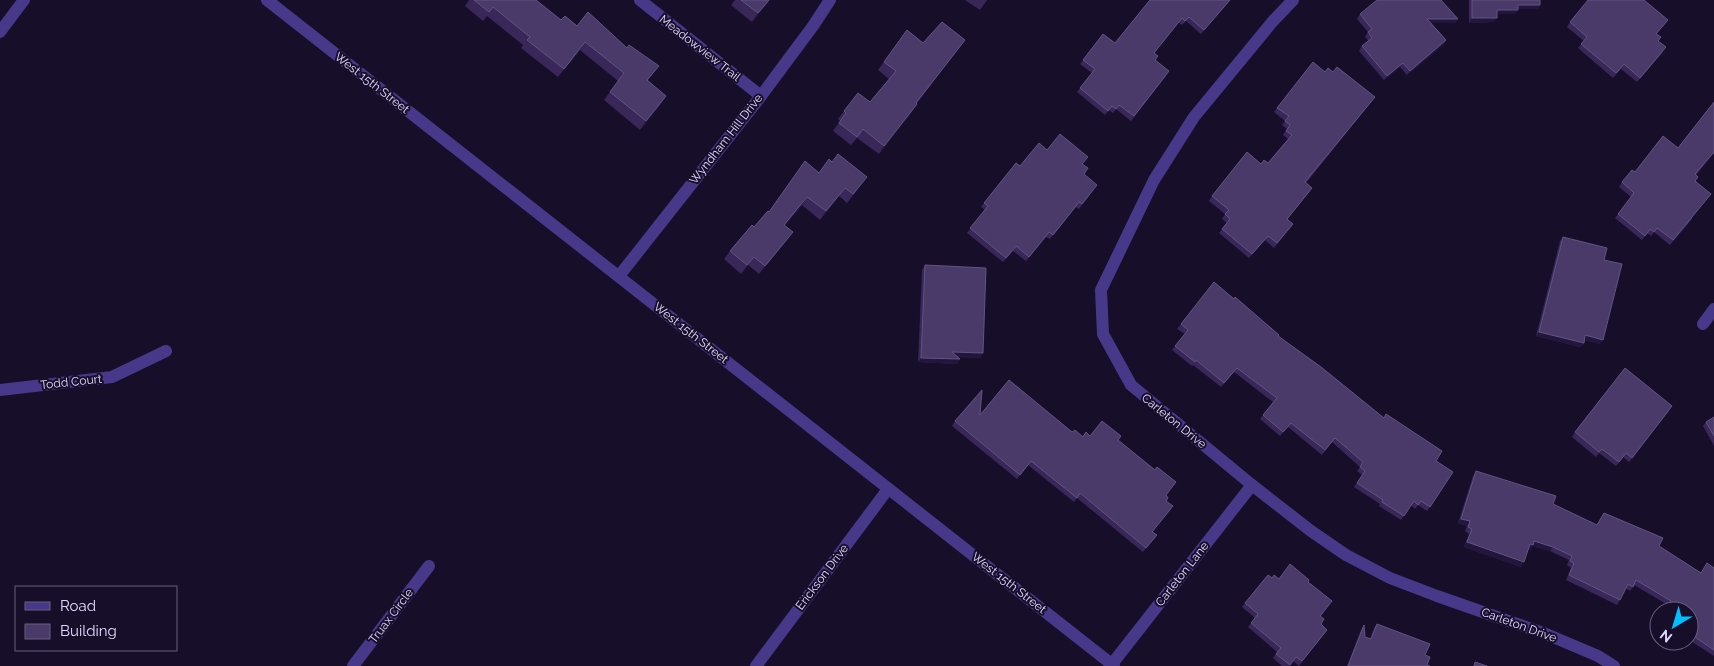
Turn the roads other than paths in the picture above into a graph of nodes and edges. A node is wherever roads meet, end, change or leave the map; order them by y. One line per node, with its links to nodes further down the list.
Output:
1 (24, 0): 6 (street)
2 (267, 0): 8 (street, West 15th Street)
3 (640, 0): 7 (street, Meadowview Trail)
4 (830, 0): 7 (street, Wyndham Hill Drive)
5 (1293, 0): 13 (street, Carleton Drive)
6 (0, 32)
7 (761, 96): 8 (street, Wyndham Hill Drive)
8 (619, 276): 14 (street, West 15th Street)
9 (1714, 309): 10 (street)
10 (1703, 324)
11 (166, 351): 12 (street, Todd Court)
12 (0, 390)
13 (1252, 485): 16 (street, Carleton Lane); 19 (street, Carleton Drive)
14 (888, 489): 16 (street, West 15th Street); 18 (street, Erickson Drive)
15 (429, 566): 17 (street, Truax Circle)
16 (1113, 665)
17 (352, 666)
18 (756, 666)
19 (1614, 666)

